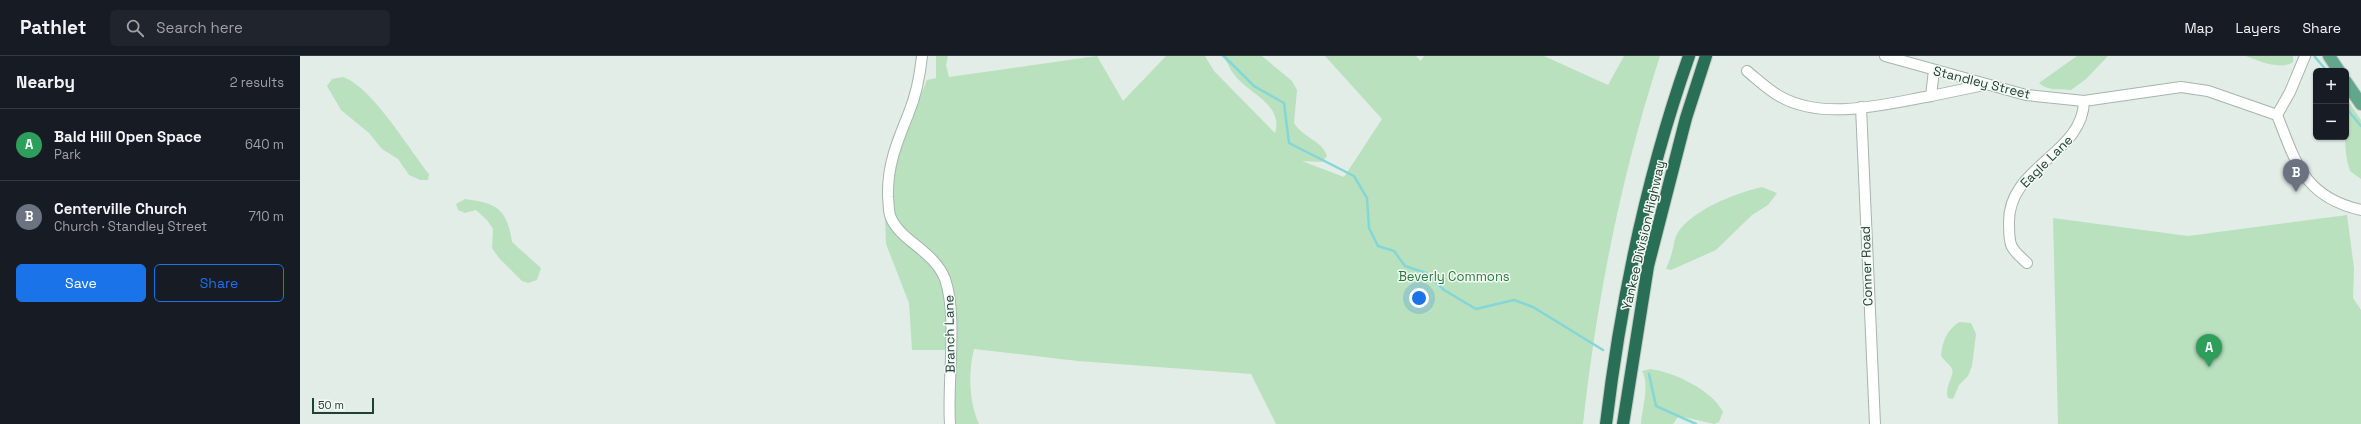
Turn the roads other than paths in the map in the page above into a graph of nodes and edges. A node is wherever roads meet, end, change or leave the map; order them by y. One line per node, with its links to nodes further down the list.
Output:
1 (922, 56): 19 (street, Branch Lane)
2 (1689, 56): 20 (highway, Yankee Division Highway)
3 (1706, 56): 21 (highway, Yankee Division Highway)
4 (1885, 56): 8 (street, Standley Street)
5 (2305, 56): 16 (street)
6 (2329, 56): 7 (main road)
7 (2337, 68)
8 (1934, 70): 10 (street, Standley Street); 12 (street)
9 (1747, 71): 15 (street)
10 (1985, 85): 12 (street); 13 (street, Standley Street)
11 (2349, 86): 14 (main road)
12 (1931, 96): 15 (street)
13 (2084, 101): 16 (street, Standley Street); 18 (street, Eagle Lane)
14 (2361, 104)
15 (1861, 107): 22 (street, Conner Road)
16 (2277, 115): 17 (street)
17 (2361, 210)
18 (2027, 263)
19 (950, 424)
20 (1606, 424)
21 (1623, 424)
22 (1875, 424)

